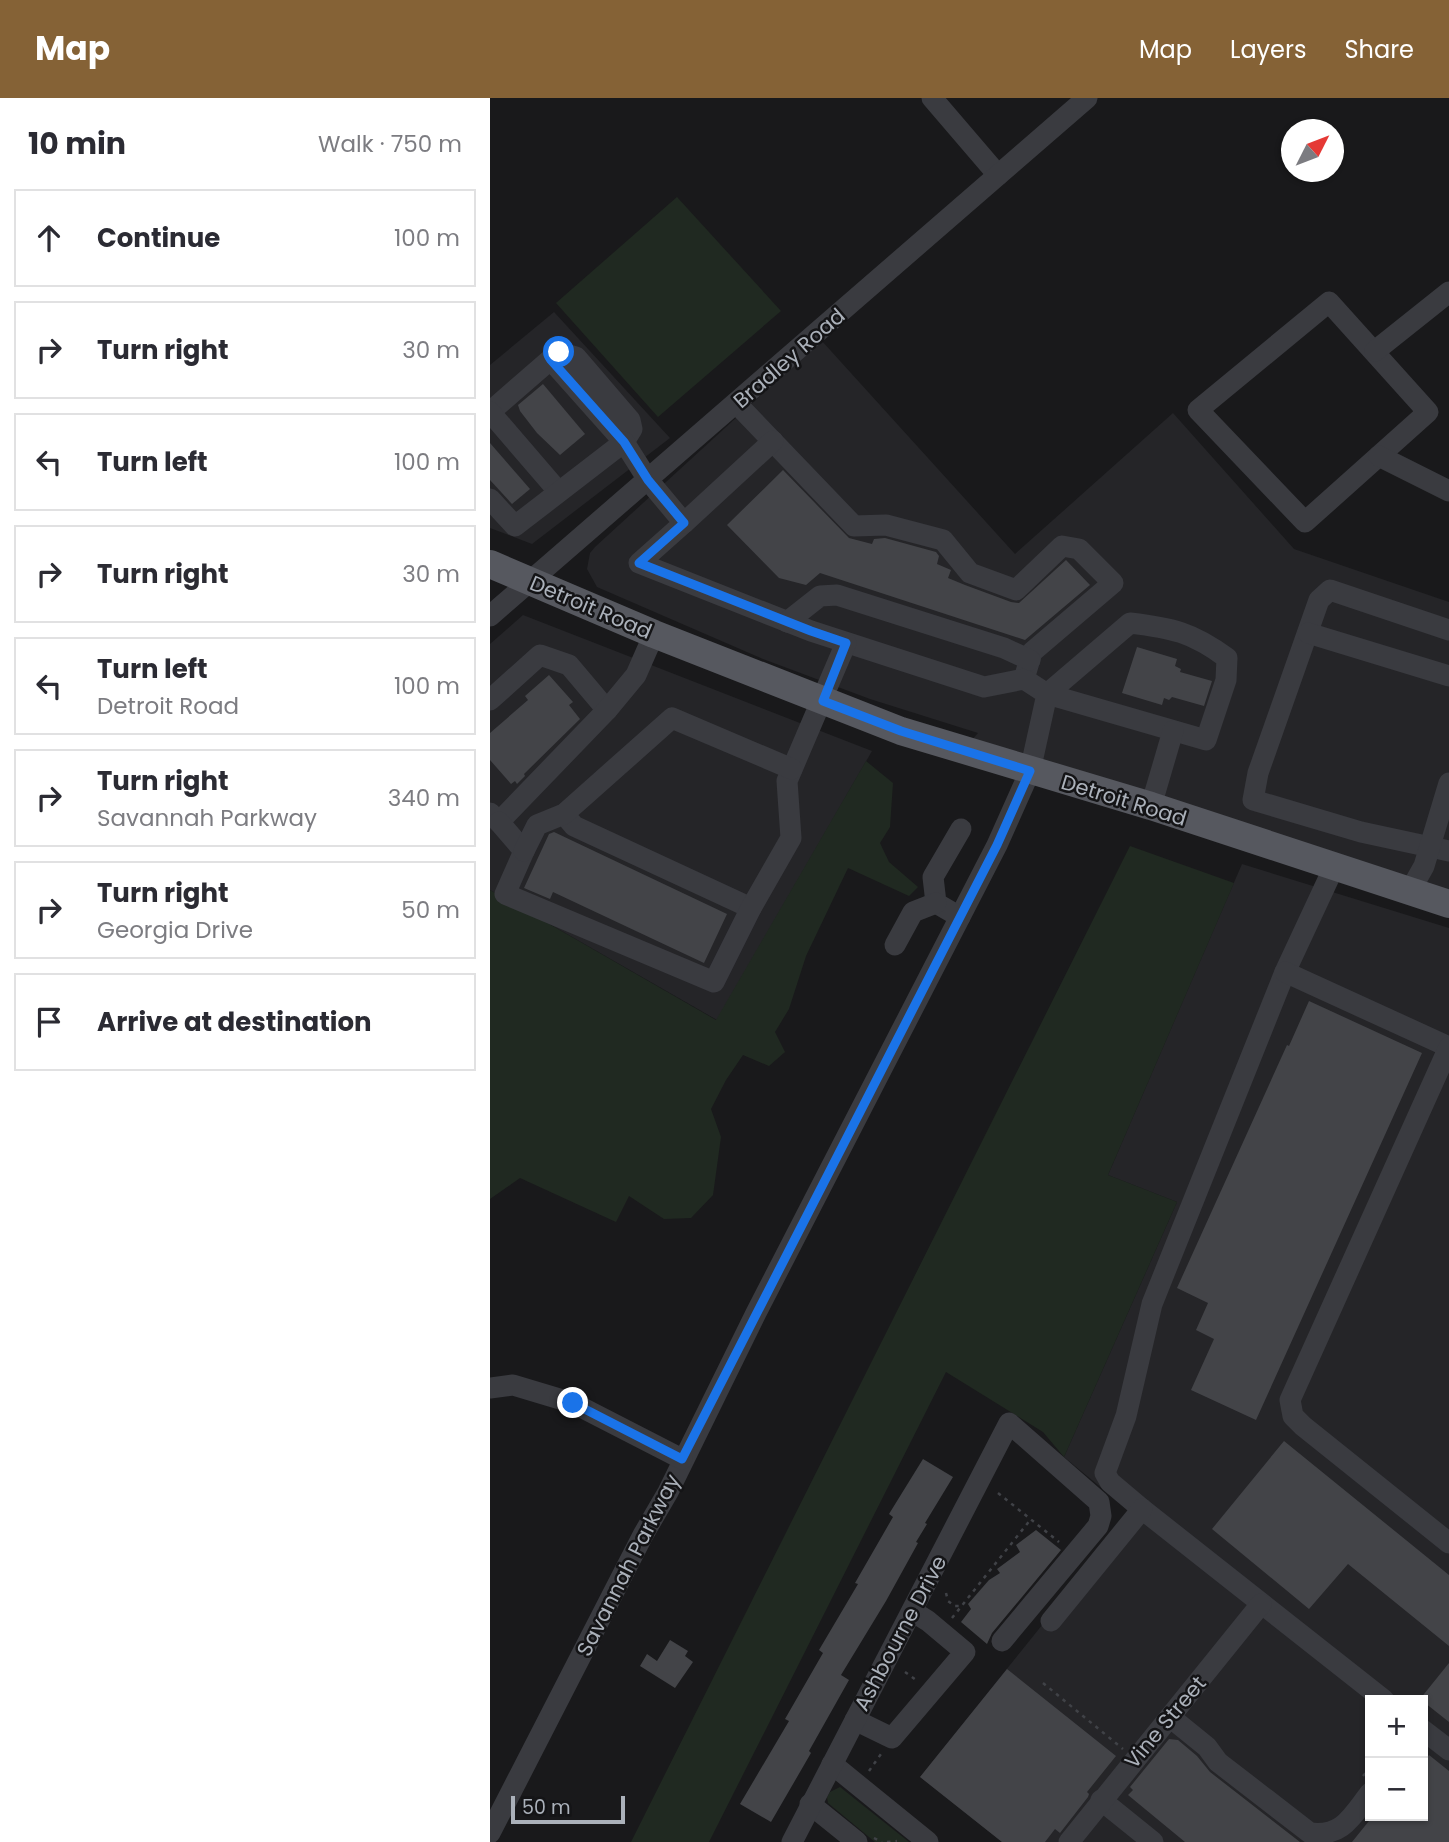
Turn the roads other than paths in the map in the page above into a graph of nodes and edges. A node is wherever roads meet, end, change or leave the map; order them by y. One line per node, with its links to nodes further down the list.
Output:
1 (932, 98): 3 (street)
2 (1087, 98): 3 (street, Bradley Road)
3 (998, 175): 6 (street, Bradley Road)
4 (1449, 292): 5 (street)
5 (1375, 351): 10 (street); 10 (street)
6 (737, 404): 8 (street); 11 (street, Bradley Road)
7 (490, 412): 9 (street); 12 (street)
8 (773, 441): 15 (street); 24 (street)
9 (624, 442): 11 (street); 12 (street)
10 (1379, 456): 13 (street)
11 (648, 480): 15 (street); 17 (street, Bradley Road)
12 (558, 491): 14 (street)
13 (1449, 491)
14 (490, 499)
15 (684, 523): 19 (street)
16 (490, 564): 17 (main road, Detroit Road)
17 (530, 581): 18 (street, Bradley Road); 22 (main road, Detroit Road)
18 (490, 616)
19 (786, 622): 23 (street); 24 (street)
20 (1449, 630): 21 (street)
21 (1308, 633): 25 (street); 34 (street)
22 (654, 634): 28 (main road, Detroit Road); 29 (street)
23 (846, 643): 24 (street); 28 (street)
24 (1027, 669): 26 (street)
25 (1449, 676)
26 (1047, 694): 30 (street); 30 (street); 32 (street, Savannah Parkway)
27 (490, 699): 29 (street)
28 (823, 701): 31 (street); 32 (main road, Detroit Road)
29 (607, 710): 37 (street)
30 (1174, 730): 35 (street)
31 (792, 769): 36 (street); 46 (street)
32 (1030, 771): 35 (main road, Detroit Road); 47 (street, Savannah Parkway)
33 (1449, 783): 40 (street)
34 (1253, 800): 39 (street); 40 (street)
35 (1151, 806): 39 (main road, Detroit Road)
36 (564, 814): 41 (street); 46 (street)
37 (494, 818): 41 (street)
38 (961, 829): 44 (street)
39 (1243, 838): 42 (main road, Detroit Road)
40 (1439, 849): 43 (street)
41 (524, 851): 46 (street)
42 (1334, 867): 43 (main road, Detroit Road); 49 (street)
43 (1410, 891): 45 (main road, Detroit Road)
44 (936, 903): 47 (street); 48 (street)
45 (1449, 904)
46 (751, 908)
47 (960, 917): 52 (street, Savannah Parkway)
48 (895, 945)
49 (1285, 972): 50 (street); 53 (street)
50 (1449, 1047): 54 (street)
51 (490, 1388): 52 (street)
52 (682, 1459): 68 (street, Savannah Parkway)
53 (1142, 1509): 55 (street); 57 (street)
54 (1449, 1544)
55 (1261, 1604): 59 (street); 60 (street, Vine Street)
56 (912, 1611): 58 (street, Ashbourne Drive); 61 (street, Ashbourne Drive); 61 (street)
57 (1051, 1622)
58 (1002, 1641)
59 (1378, 1695)
60 (1170, 1717): 65 (street); 66 (street, Vine Street)
61 (855, 1720): 64 (street, Ashbourne Drive)
62 (1428, 1734): 63 (street)
63 (1449, 1750)
64 (832, 1764): 67 (street, Ashbourne Drive); 71 (street)
65 (1365, 1799)
66 (1101, 1800): 72 (street, Vine Street); 73 (street)
67 (810, 1804): 69 (street, Ashbourne Drive); 70 (street)
68 (490, 1833)
69 (792, 1842)
70 (858, 1842)
71 (928, 1842)
72 (1070, 1842)
73 (1153, 1842)

